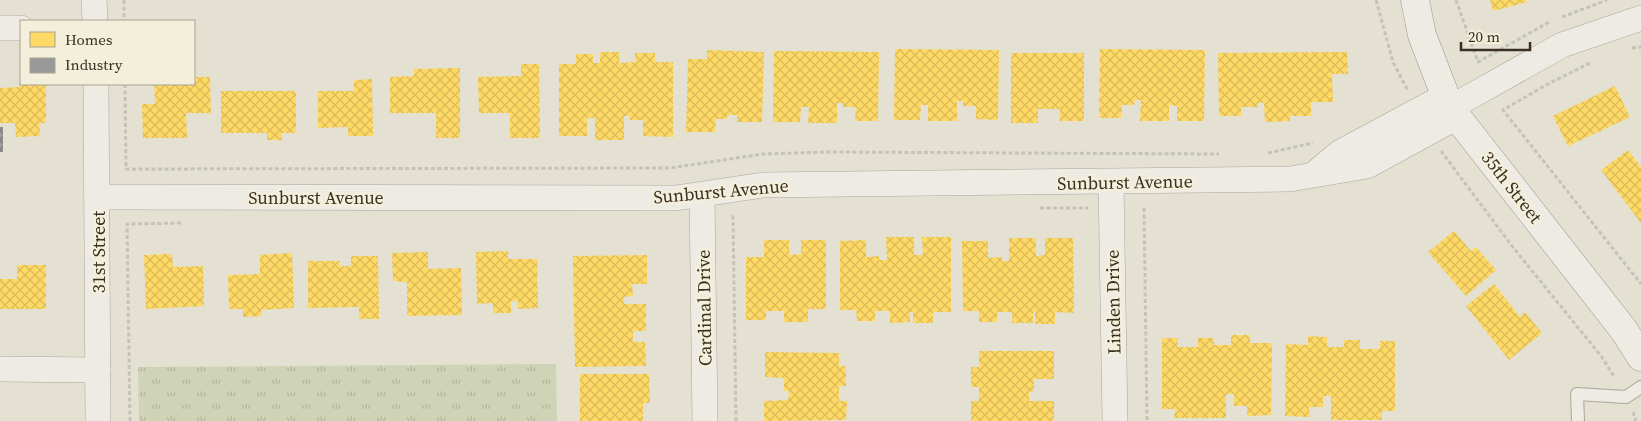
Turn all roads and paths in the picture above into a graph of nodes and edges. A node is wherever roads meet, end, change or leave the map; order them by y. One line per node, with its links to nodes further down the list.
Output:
1 (94, 0): 8 (street)
2 (124, 0): 9 (path)
3 (1376, 0): 17 (path)
4 (1415, 0): 18 (street, 35th Street)
5 (1456, 0): 6 (path)
6 (1607, 0)
7 (1641, 18): 18 (street, Sunburst Avenue)
8 (95, 20)
9 (124, 20)
10 (0, 28): 11 (street)
11 (20, 28)
12 (1641, 47): 13 (path)
13 (1623, 51)
14 (1599, 60): 31 (path)
15 (96, 85): 25 (street, 31st Street)
16 (125, 85): 22 (path)
17 (1410, 95)
18 (1451, 107): 23 (street, Sunburst Avenue); 32 (street, 35th Street)
19 (1321, 140): 21 (path)
20 (1437, 146): 36 (path)
21 (1261, 153)
22 (1228, 154)
23 (1111, 182): 24 (street, Sunburst Avenue); 41 (street, Linden Drive)
24 (702, 196): 25 (street, Sunburst Avenue); 39 (street, Cardinal Drive)
25 (98, 197): 34 (street, 31st Street)
26 (1039, 208): 29 (path)
27 (1144, 208): 42 (path)
28 (742, 214): 40 (path)
29 (1089, 218)
30 (186, 223): 38 (path)
31 (1641, 284)
32 (1641, 357)
33 (0, 369): 34 (street)
34 (98, 370): 37 (street, 31st Street)
35 (1641, 387): 36 (lane)
36 (1626, 397): 43 (lane); 44 (path)
37 (98, 421)
38 (130, 421)
39 (705, 421)
40 (736, 421)
41 (1116, 421)
42 (1146, 421)
43 (1578, 421)
44 (1636, 421)

